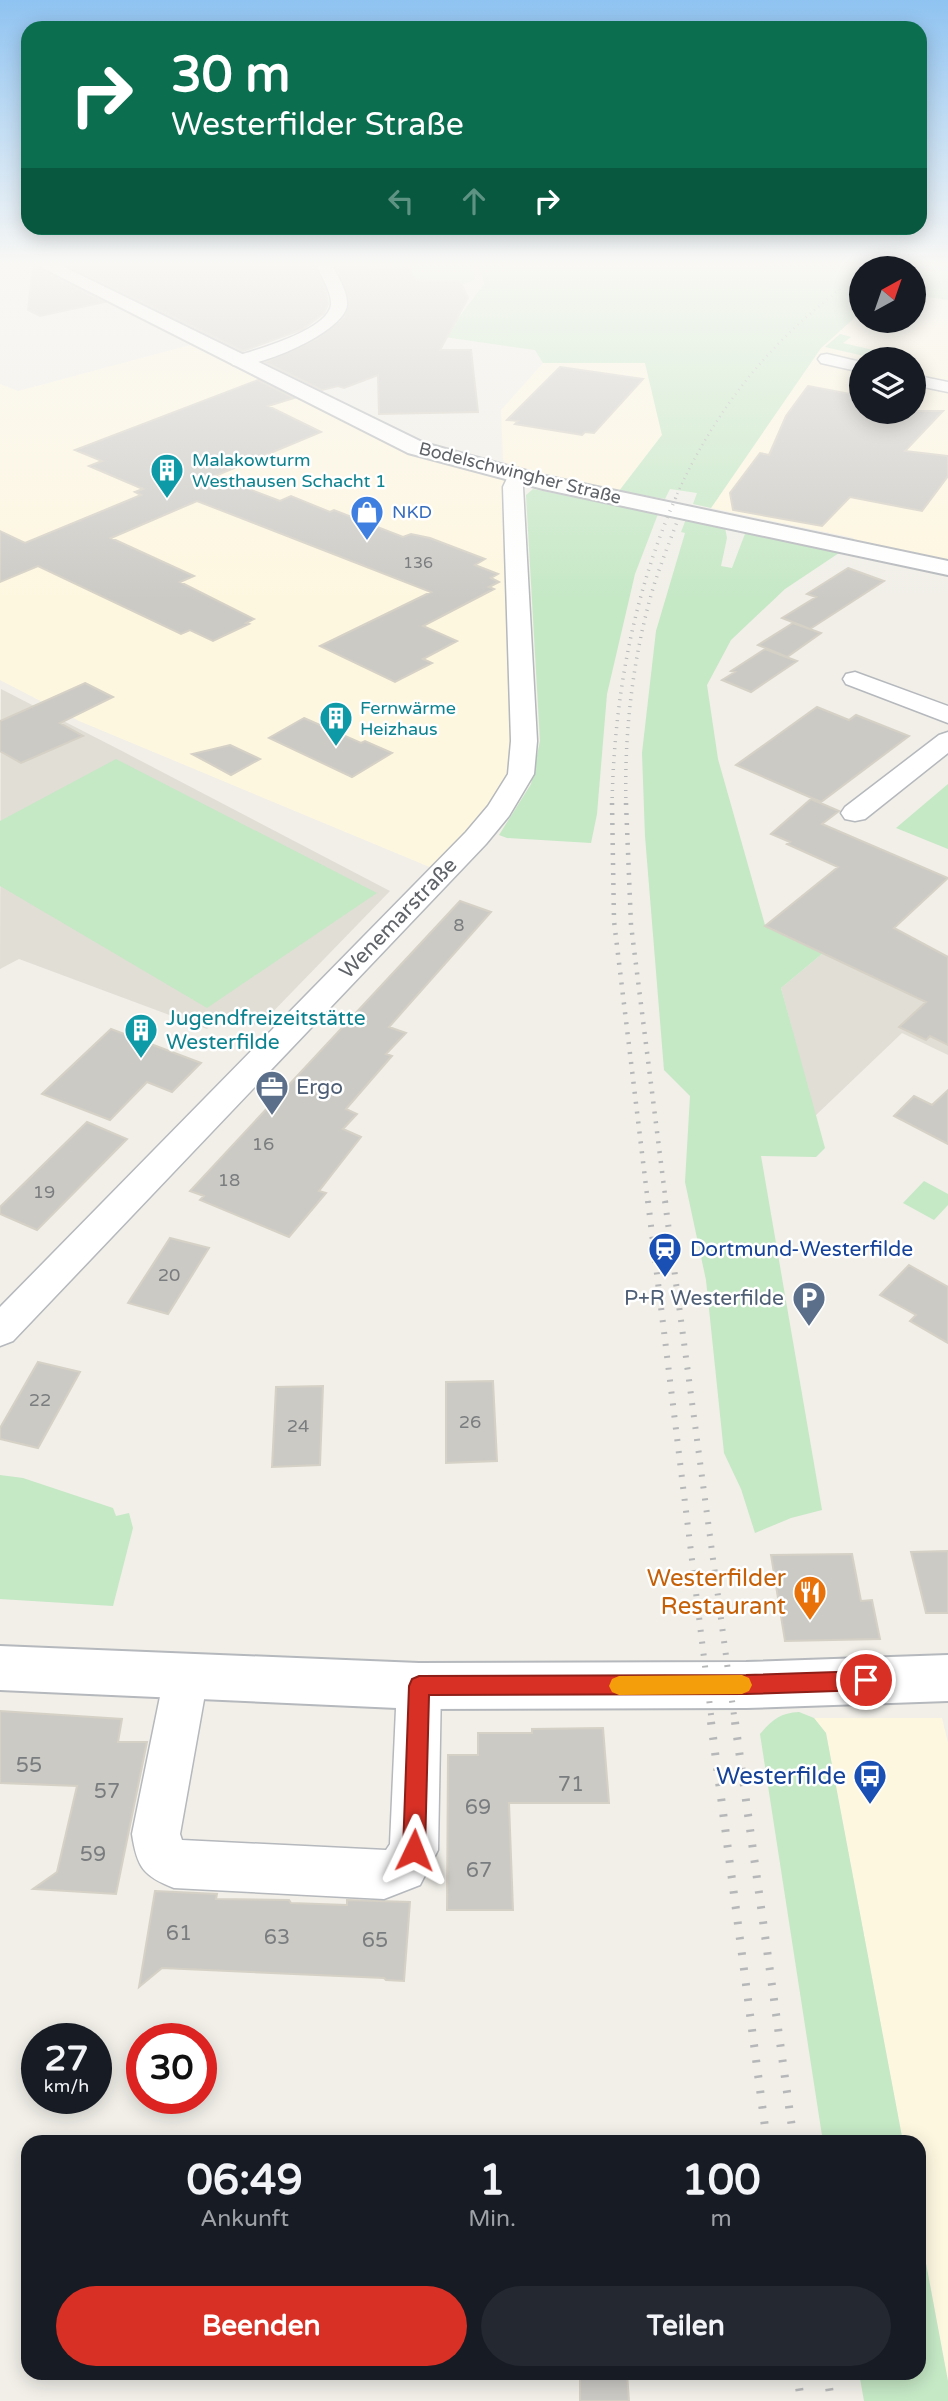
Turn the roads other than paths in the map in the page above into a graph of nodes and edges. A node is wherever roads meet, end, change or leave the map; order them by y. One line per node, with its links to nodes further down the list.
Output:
1 (269, 376): 4 (street, Bodelschwingher Straße)
2 (926, 382): 3 (street)
3 (948, 387)
4 (517, 476): 5 (street, Bodelschwingher Straße); 10 (street, Wenemarstraße)
5 (948, 568)
6 (855, 679): 7 (street)
7 (948, 715)
8 (948, 740): 9 (street)
9 (855, 814)
10 (0, 1331)
11 (0, 1668): 12 (street)
12 (186, 1677): 14 (street); 14 (street)
13 (948, 1678): 14 (street)
14 (419, 1686)

